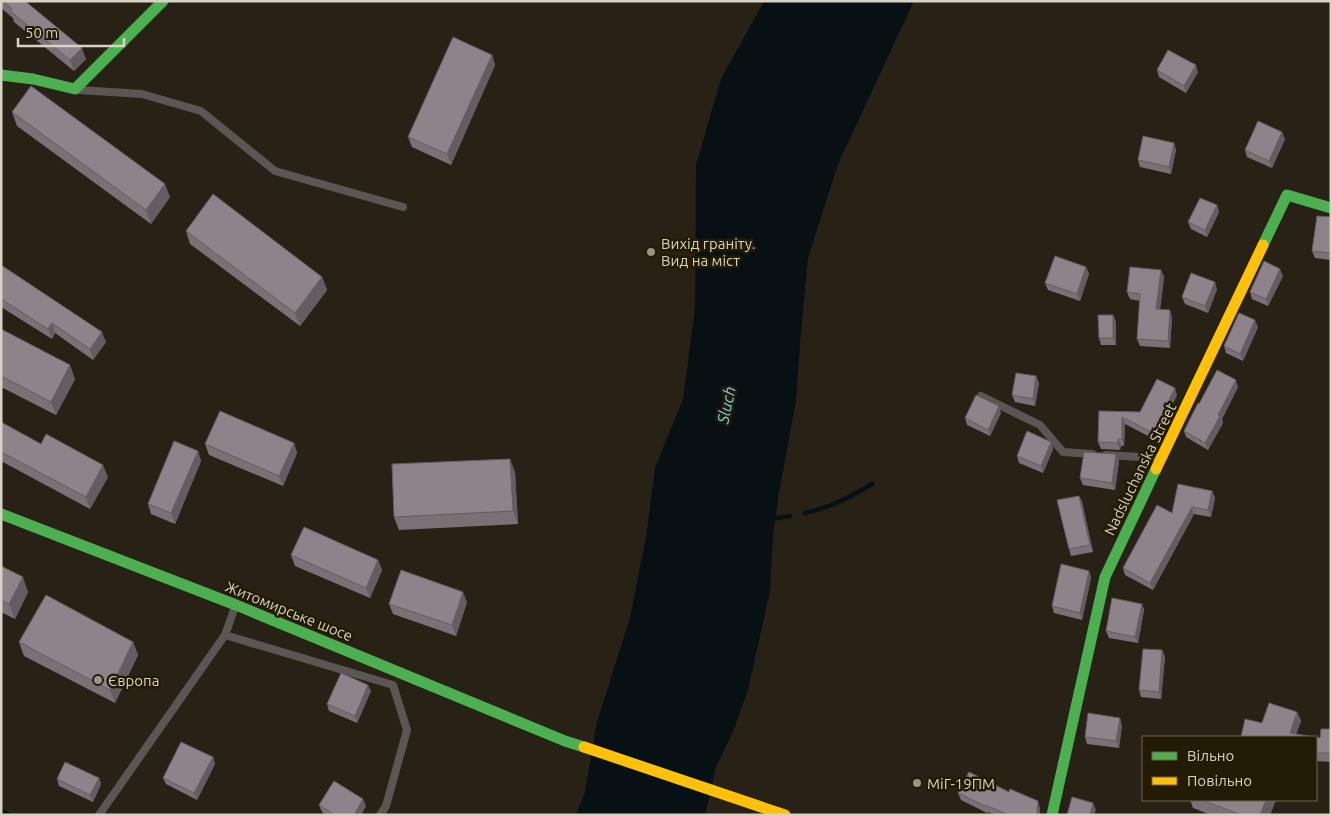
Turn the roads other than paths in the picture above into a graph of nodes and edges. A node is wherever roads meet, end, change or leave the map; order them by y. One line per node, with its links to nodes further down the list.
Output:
1 (163, 1): 3 (street)
2 (1, 75): 3 (street)
3 (75, 89): 4 (lane)
4 (403, 207)
5 (1331, 208): 7 (street, Nadsluchanska Street)
6 (981, 396): 7 (lane)
7 (1162, 458): 14 (street, Nadsluchanska Street)
8 (1, 514): 9 (street, Житомирське шосе)
9 (236, 605): 10 (lane); 13 (street, Житомирське шосе)
10 (225, 635): 11 (lane); 12 (lane)
11 (99, 815)
12 (380, 815)
13 (785, 815)
14 (1052, 815)

